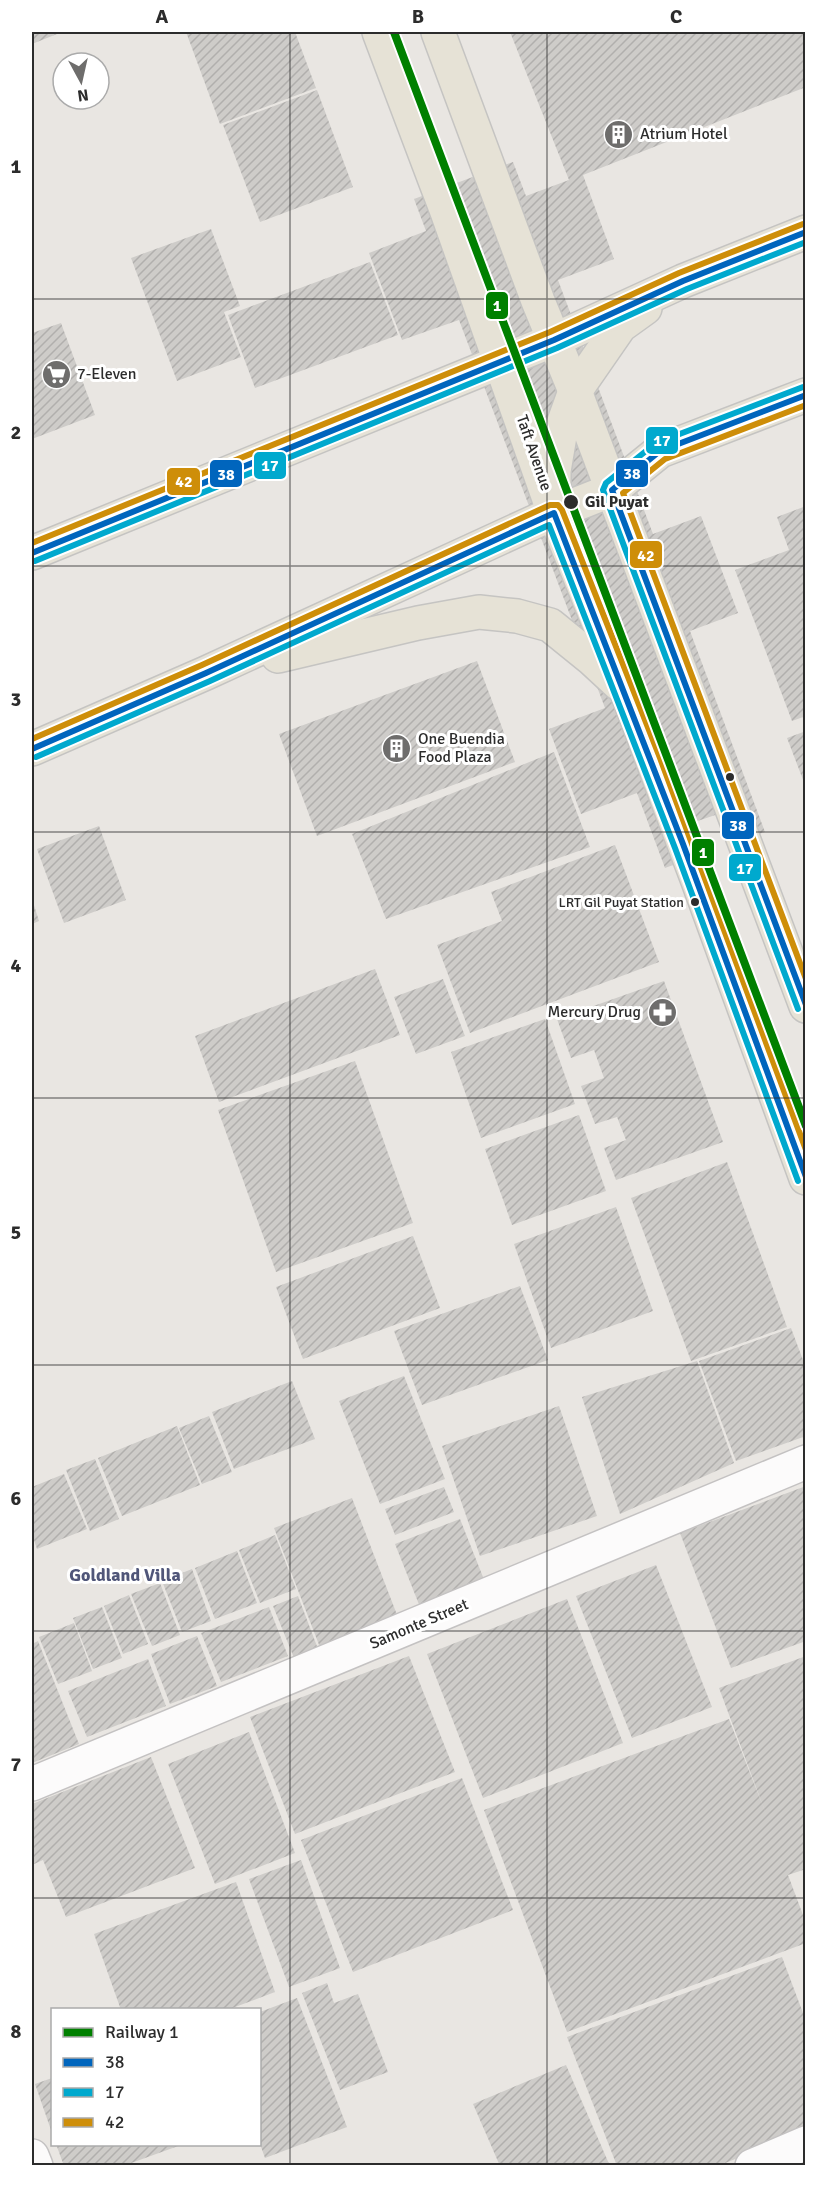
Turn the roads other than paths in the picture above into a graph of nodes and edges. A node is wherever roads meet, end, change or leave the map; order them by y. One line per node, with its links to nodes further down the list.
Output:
1 (379, 32): 6 (main road, Taft Avenue)
2 (438, 32): 5 (main road)
3 (806, 232): 4 (main road)
4 (684, 280): 5 (main road); 7 (main road)
5 (554, 340): 6 (main road); 7 (main road)
6 (501, 361): 10 (main road, Taft Avenue); 11 (main road)
7 (575, 391): 9 (main road); 10 (main road)
8 (806, 395): 9 (main road)
9 (612, 490): 10 (main road); 15 (main road)
10 (554, 513): 12 (main road); 13 (main road, Taft Avenue)
11 (32, 553)
12 (206, 673): 13 (main road); 14 (main road)
13 (626, 690): 16 (main road, Taft Avenue)
14 (32, 749)
15 (806, 1006)
16 (806, 1178)
17 (806, 1462): 18 (street, Samonte Street)
18 (32, 1785)
19 (806, 2143): 22 (street)
20 (32, 2156): 21 (street)
21 (36, 2166)
22 (752, 2166)

